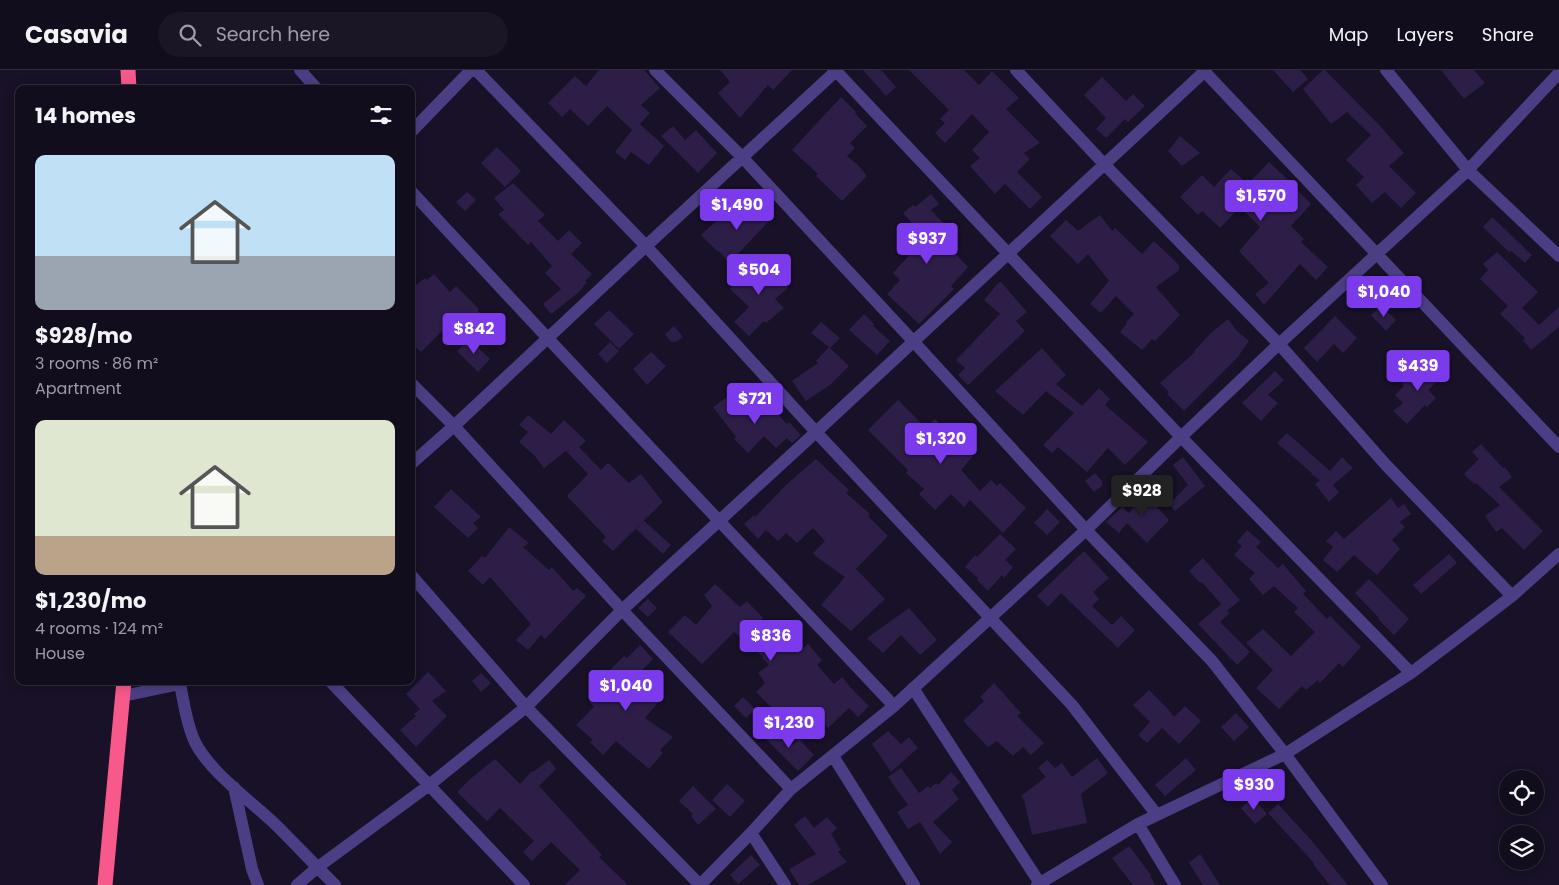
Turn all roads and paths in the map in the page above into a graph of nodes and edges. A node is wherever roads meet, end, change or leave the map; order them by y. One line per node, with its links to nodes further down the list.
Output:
1 (128, 70): 11 (highway)
2 (300, 70): 12 (street)
3 (470, 70): 13 (street)
4 (476, 70): 18 (street)
5 (655, 70): 14 (street)
6 (836, 70): 14 (street); 19 (street)
7 (1016, 70): 15 (street)
8 (1204, 70): 15 (street); 20 (street)
9 (1386, 70): 16 (street)
10 (1559, 73): 16 (street)
11 (130, 85)
12 (313, 85)
13 (415, 128)
14 (742, 157): 18 (street); 23 (street)
15 (1104, 164): 19 (street); 24 (street)
16 (1468, 170): 20 (street); 21 (street)
17 (415, 195): 22 (street)
18 (646, 246): 22 (street); 27 (street)
19 (1008, 253): 23 (street); 28 (street)
20 (1376, 255): 24 (street); 29 (street)
21 (1559, 256)
22 (547, 339): 26 (street); 31 (street)
23 (913, 341): 27 (street); 32 (street)
24 (1279, 344): 28 (street); 35 (street)
25 (415, 387): 26 (street)
26 (454, 426): 30 (street); 36 (street)
27 (816, 432): 31 (street); 37 (street)
28 (1181, 437): 32 (street); 38 (street)
29 (1559, 446)
30 (415, 460)
31 (718, 522): 36 (street); 44 (street)
32 (1086, 530): 37 (street); 46 (street)
33 (1559, 554): 35 (street)
34 (415, 580): 45 (street)
35 (1512, 596): 38 (street)
36 (622, 610): 45 (street); 50 (street)
37 (990, 618): 42 (street); 51 (street)
38 (1411, 672): 46 (street)
39 (161, 685): 43 (street)
40 (180, 685): 49 (street)
41 (334, 685): 48 (street)
42 (913, 688): 44 (street); 55 (street)
43 (124, 689): 56 (highway)
44 (894, 706): 47 (street)
45 (526, 707): 48 (street); 61 (street)
46 (1285, 754): 51 (street); 65 (street)
47 (833, 756): 50 (street); 63 (street)
48 (428, 786): 54 (street); 60 (street)
49 (234, 787): 54 (street); 57 (street)
50 (791, 789): 53 (street)
51 (1157, 815): 52 (street)
52 (1138, 824): 55 (street); 64 (street)
53 (751, 833): 61 (street); 62 (street)
54 (318, 867): 58 (street); 59 (street)
55 (1039, 884)
56 (105, 885)
57 (258, 885)
58 (297, 885)
59 (336, 885)
60 (524, 885)
61 (700, 885)
62 (785, 885)
63 (914, 885)
64 (1176, 885)
65 (1382, 885)

